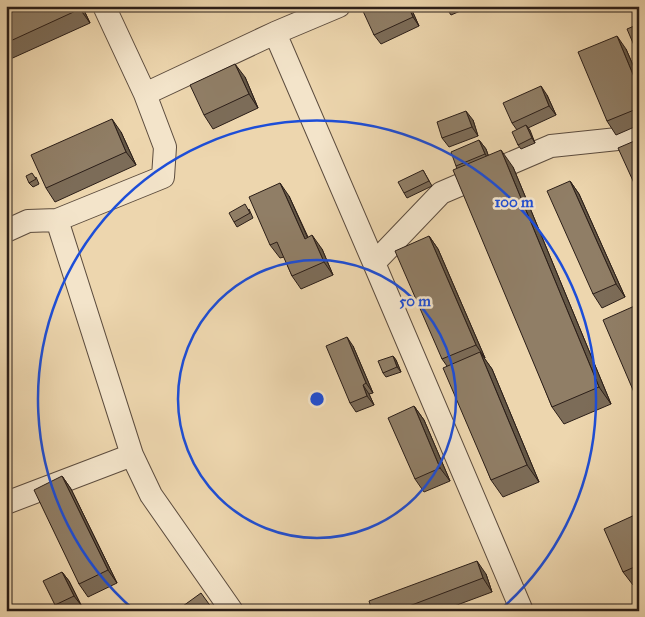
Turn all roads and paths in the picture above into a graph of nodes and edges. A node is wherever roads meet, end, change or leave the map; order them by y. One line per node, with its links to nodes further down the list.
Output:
1 (104, 6): 4 (street)
2 (339, 6): 3 (street)
3 (275, 33): 4 (street); 8 (street)
4 (146, 94): 6 (street)
5 (639, 133): 8 (street)
6 (57, 220): 7 (street); 9 (street)
7 (6, 231)
8 (374, 263): 12 (street)
9 (132, 455): 10 (street); 11 (street)
10 (6, 504)
11 (232, 611)
12 (522, 611)

